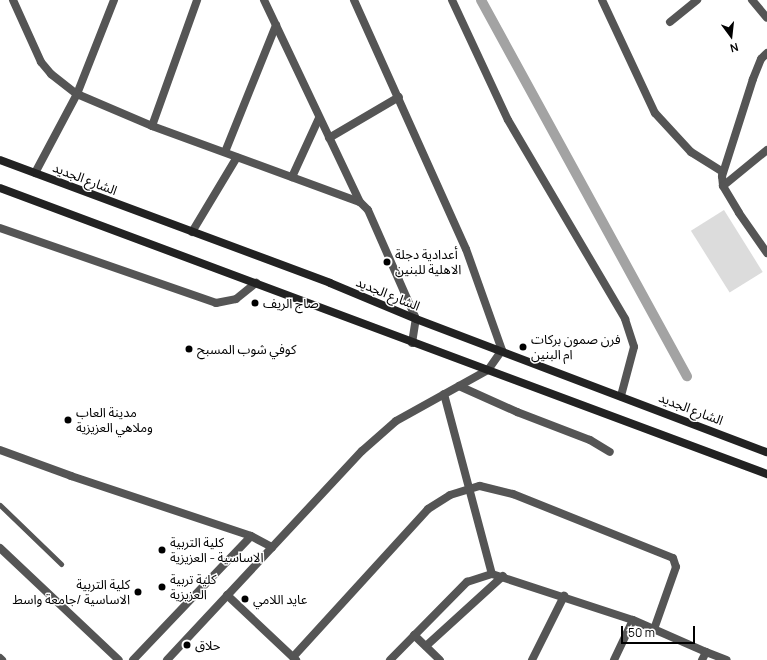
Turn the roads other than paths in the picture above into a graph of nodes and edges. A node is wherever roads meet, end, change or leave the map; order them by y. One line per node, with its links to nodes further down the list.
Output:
1 (13, 0): 14 (street)
2 (114, 0): 14 (street)
3 (198, 0): 17 (street)
4 (264, 0): 12 (street)
5 (354, 0): 15 (street)
6 (452, 0): 39 (street)
7 (602, 0): 23 (street)
8 (697, 0): 11 (street)
9 (752, 0): 10 (street)
10 (767, 18)
11 (670, 22)
12 (276, 25): 16 (street); 20 (street)
13 (767, 53): 23 (street)
14 (77, 94): 17 (street); 24 (street)
15 (399, 97): 18 (street); 35 (street)
16 (319, 118): 18 (street); 25 (street)
17 (152, 126): 20 (street)
18 (329, 138): 28 (street)
19 (767, 150): 26 (street)
20 (225, 152): 21 (street)
21 (238, 157): 25 (street); 30 (street)
22 (0, 160): 24 (main road, الشارع الجديد)
23 (722, 171): 26 (street)
24 (35, 173): 30 (main road, الشارع الجديد)
25 (292, 177): 28 (street)
26 (723, 186): 31 (street)
27 (0, 188): 32 (main road)
28 (360, 202): 33 (street)
29 (0, 228): 32 (street)
30 (192, 232): 33 (main road, الشارع الجديد)
31 (766, 250)
32 (256, 283): 34 (main road)
33 (416, 319): 34 (street); 35 (main road, الشارع الجديد)
34 (412, 343): 36 (main road)
35 (502, 350): 36 (street); 39 (main road, الشارع الجديد)
36 (488, 370): 37 (street); 43 (main road)
37 (459, 386): 38 (street); 41 (street)
38 (444, 394): 44 (street); 47 (street)
39 (622, 396): 42 (main road, الشارع الجديد)
40 (0, 450): 46 (street)
41 (610, 452)
42 (767, 452)
43 (767, 474)
44 (469, 488): 50 (street); 55 (street); 61 (street)
45 (0, 505): 49 (lane)
46 (251, 536): 47 (street); 64 (street)
47 (272, 547): 52 (street)
48 (0, 548): 63 (street)
49 (61, 564)
50 (492, 574): 51 (street); 56 (street)
51 (503, 576): 53 (street); 57 (street)
52 (227, 595): 60 (street); 61 (street)
53 (564, 596): 54 (street); 67 (street)
54 (633, 620): 55 (street); 68 (street)
55 (654, 630): 58 (street)
56 (414, 635): 57 (street); 65 (street)
57 (426, 646): 66 (street)
58 (704, 656): 69 (street)
59 (0, 658): 62 (street)
60 (171, 659)
61 (294, 659)
62 (2, 660)
63 (119, 660)
64 (133, 660)
65 (390, 660)
66 (440, 660)
67 (532, 660)
68 (614, 660)
69 (727, 660)

